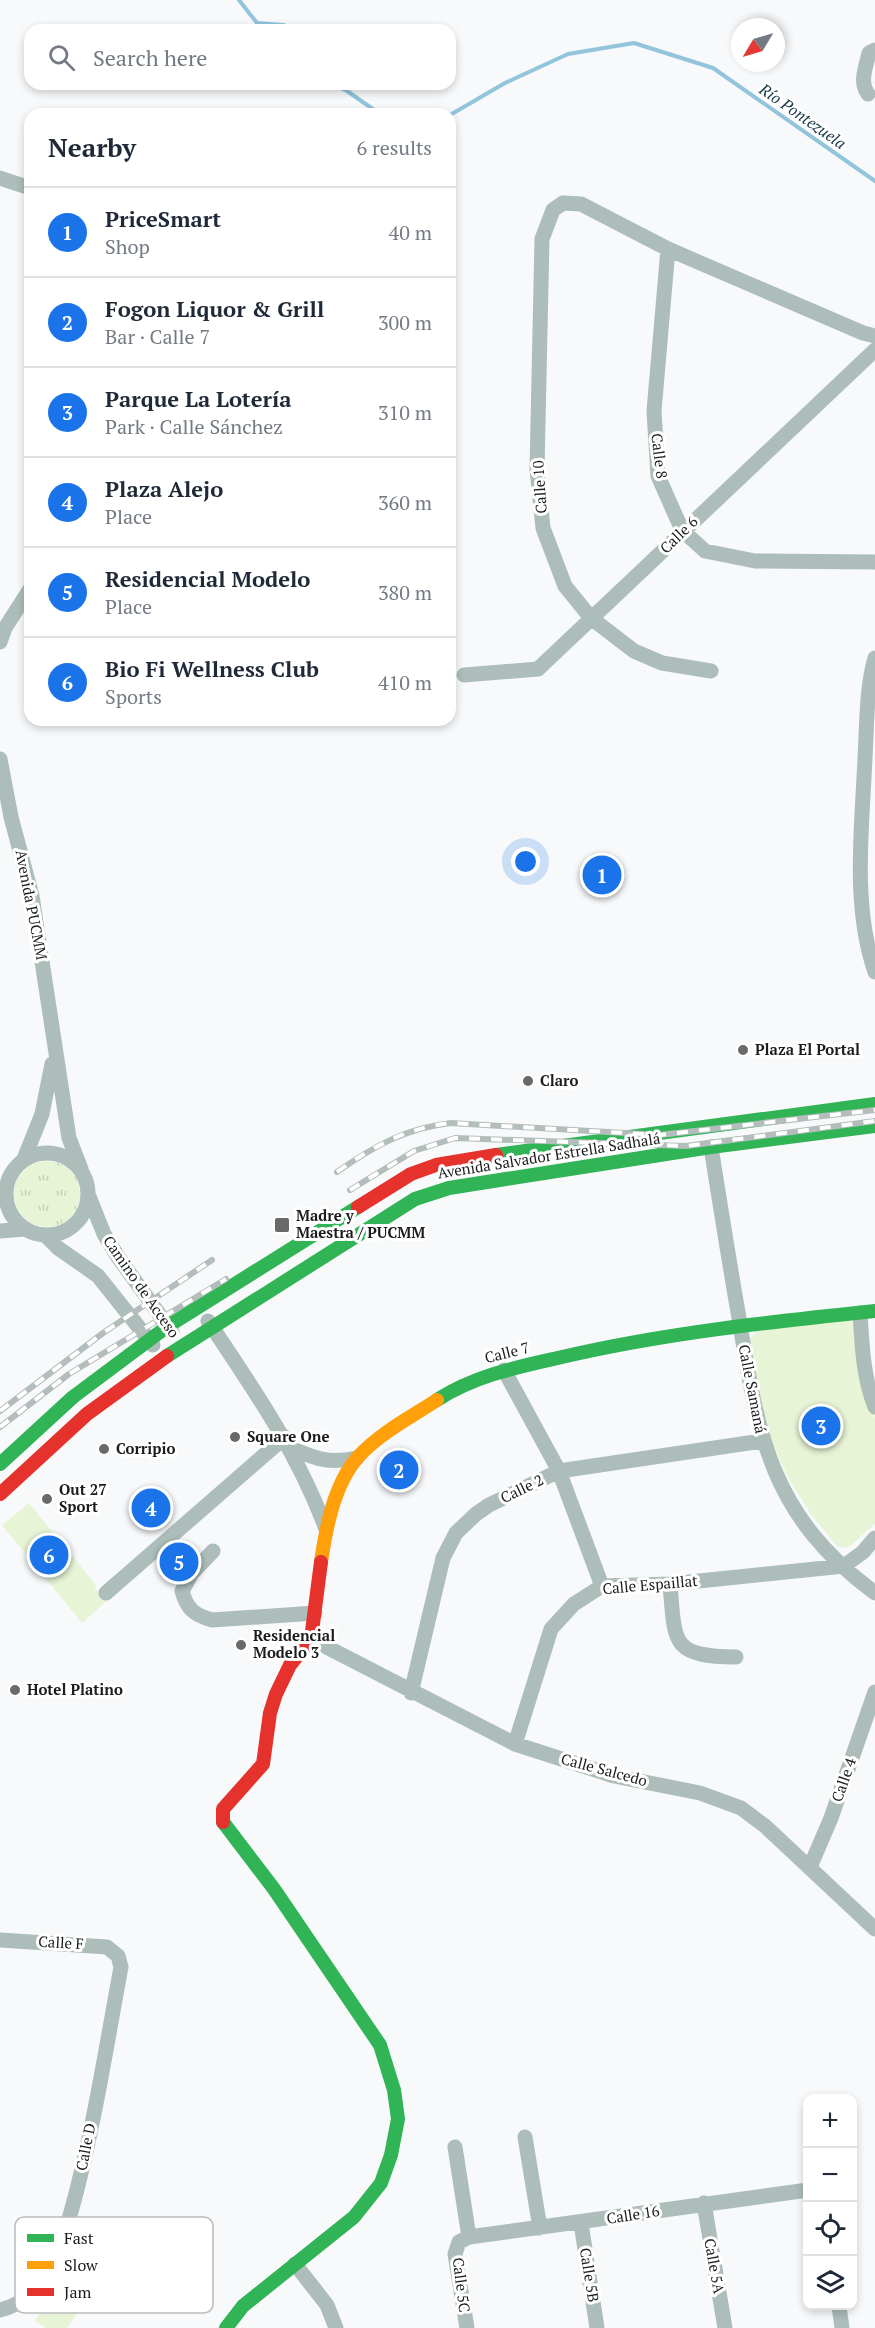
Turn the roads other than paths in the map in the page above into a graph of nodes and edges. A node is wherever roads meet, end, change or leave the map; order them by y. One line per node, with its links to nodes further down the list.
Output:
1 (875, 50): 2 (street)
2 (868, 94)
3 (0, 178): 4 (street)
4 (24, 186)
5 (668, 249): 6 (street); 8 (street, Calle 8); 11 (street, Calle 10)
6 (869, 335): 7 (street)
7 (875, 350): 8 (street, Calle 6)
8 (682, 530): 9 (street, Calle 8); 11 (street, Calle 6)
9 (875, 562)
10 (24, 598): 12 (street)
11 (591, 618): 14 (street, Calle 10); 15 (street, Calle 6)
12 (0, 642)
13 (875, 658): 17 (street)
14 (711, 671)
15 (464, 675)
16 (0, 759): 19 (street, Avenida PUCMM)
17 (868, 835): 18 (street)
18 (874, 965)
19 (54, 1052): 23 (street, Avenida PUCMM); 24 (street, Avenida PUCMM)
20 (875, 1104): 30 (main road, Avenida Salvador Estrella Sadhalá)
21 (875, 1126): 22 (main road, Avenida Salvador Estrella Sadhalá)
22 (711, 1147): 32 (street, Calle Samaná); 34 (main road, Avenida Salvador Estrella Sadhalá)
23 (24, 1159): 24 (street); 25 (street)
24 (81, 1169): 26 (street)
25 (4, 1184): 27 (street)
26 (88, 1194): 29 (street); 33 (street, Camino de Acceso)
27 (25, 1229): 28 (street); 29 (street)
28 (0, 1231)
29 (45, 1235): 35 (street, Camino de Acceso)
30 (198, 1308): 33 (main road, Avenida Salvador Estrella Sadhalá); 34 (street)
31 (867, 1312): 32 (main road, Calle 7); 39 (street)
32 (740, 1325): 38 (main road, Calle 7); 40 (street, Calle Samaná)
33 (168, 1326): 35 (main road, Avenida Salvador Estrella Sadhalá); 36 (street, Camino de Acceso)
34 (211, 1326): 36 (main road, Avenida Salvador Estrella Sadhalá); 41 (street)
35 (150, 1340): 37 (street, Camino de Acceso); 43 (main road, Avenida Salvador Estrella Sadhalá)
36 (182, 1345): 37 (main road, Avenida Salvador Estrella Sadhalá)
37 (163, 1358): 45 (main road, Avenida Salvador Estrella Sadhalá)
38 (504, 1370): 42 (main road, Calle 7); 44 (street)
39 (875, 1407)
40 (762, 1441): 44 (street, Calle 2); 49 (street, Calle Samaná)
41 (288, 1442): 42 (street); 46 (street); 52 (street)
42 (357, 1458): 46 (main road, Calle 7)
43 (0, 1464)
44 (559, 1471): 51 (street); 58 (street, Calle 2)
45 (0, 1494)
46 (326, 1529): 54 (main road, Calle 7)
47 (875, 1538): 49 (street)
48 (213, 1551): 54 (street)
49 (844, 1566): 50 (street, Calle Espaillat); 53 (street, Calle Samaná)
50 (670, 1584): 51 (street, Calle Espaillat); 56 (street)
51 (602, 1586): 59 (street, Calle Espaillat)
52 (106, 1593)
53 (875, 1593)
54 (315, 1613): 55 (main road, Calle 7)
55 (311, 1638): 58 (street, Calle Salcedo); 72 (main road)
56 (736, 1657)
57 (875, 1692): 60 (street, Calle 4)
58 (411, 1693): 59 (street, Calle Salcedo)
59 (515, 1744): 60 (street, Calle Salcedo)
60 (810, 1867): 61 (street, Calle Salcedo)
61 (875, 1929)
62 (0, 1940): 63 (street, Calle F)
63 (118, 1956): 68 (street, Calle D)
64 (525, 2137): 70 (street)
65 (455, 2147): 71 (street, Calle 5C)
66 (803, 2191): 67 (street, Calle 16)
67 (704, 2203): 69 (street, Calle 16); 80 (street, Calle 5A)
68 (69, 2217)
69 (581, 2223): 70 (street, Calle 16); 79 (street, Calle 5B)
70 (540, 2228): 71 (street, Calle 16)
71 (464, 2239): 78 (street, Calle 5C)
72 (295, 2264): 76 (main road); 77 (street)
73 (15, 2304): 74 (street, Calle D)
74 (0, 2310)
75 (840, 2310): 81 (street)
76 (226, 2328)
77 (336, 2328)
78 (467, 2328)
79 (597, 2328)
80 (724, 2328)
81 (842, 2328)

